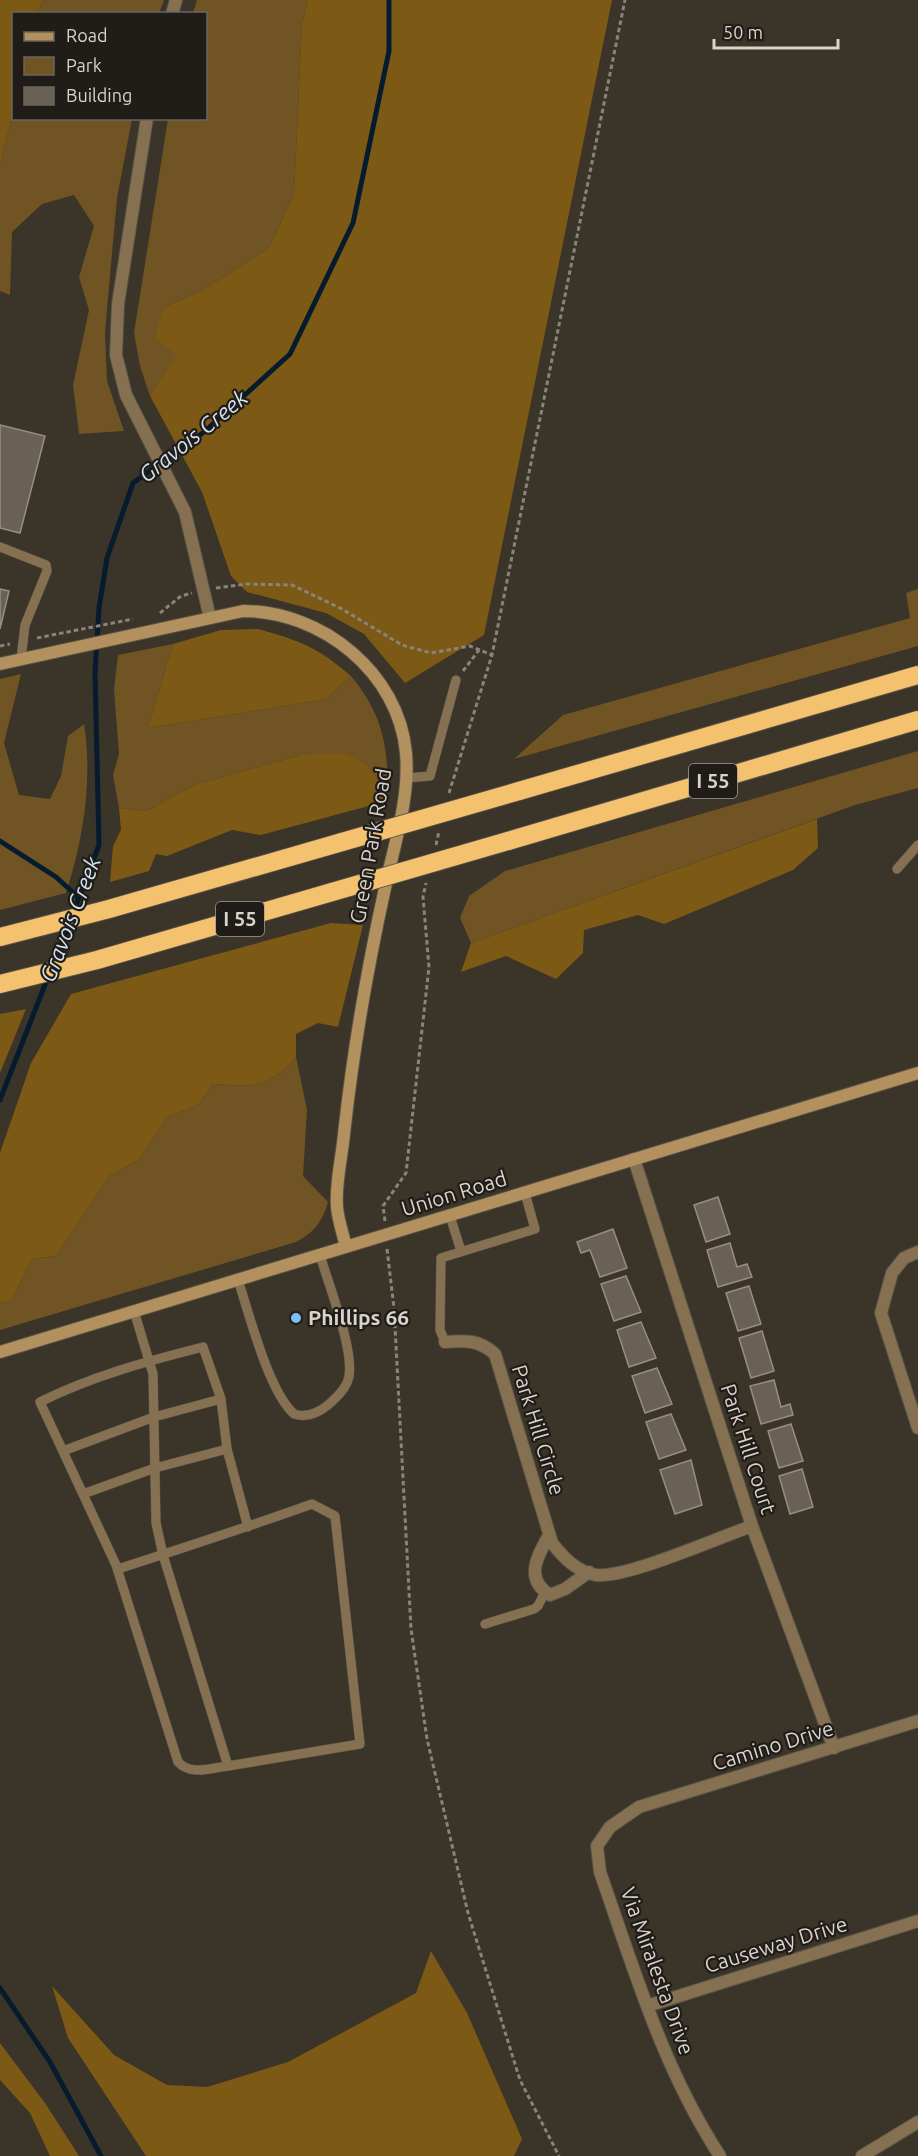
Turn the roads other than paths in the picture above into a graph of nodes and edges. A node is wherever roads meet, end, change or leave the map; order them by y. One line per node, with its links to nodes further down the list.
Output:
1 (147, 120): 3 (street)
2 (0, 547): 4 (lane)
3 (210, 618): 4 (street, Green Park Road); 9 (street, Green Park Road)
4 (21, 659): 5 (street, Green Park Road)
5 (0, 664)
6 (918, 675): 12 (highway, I 55, bridge)
7 (456, 680): 9 (lane)
8 (918, 720): 13 (highway, I 55, bridge)
9 (406, 778): 18 (street, Green Park Road)
10 (918, 845): 11 (lane)
11 (897, 869)
12 (0, 937)
13 (0, 984)
14 (918, 1073): 15 (street, Union Road)
15 (634, 1159): 16 (street, Union Road); 34 (street, Park Hill Court)
16 (525, 1193): 17 (street, Union Road); 19 (lane)
17 (450, 1216): 18 (street, Union Road); 19 (lane)
18 (346, 1247): 21 (street, Union Road)
19 (461, 1251): 24 (lane)
20 (918, 1252): 29 (street)
21 (320, 1255): 22 (street, Union Road); 22 (lane)
22 (237, 1280): 23 (street, Union Road)
23 (134, 1311): 25 (street, Union Road); 26 (lane)
24 (445, 1342): 36 (street, Park Hill Circle)
25 (0, 1352)
26 (149, 1360): 27 (lane); 28 (lane); 31 (lane)
27 (221, 1399): 28 (lane); 30 (lane)
28 (154, 1417): 31 (lane); 32 (lane)
29 (918, 1428)
30 (226, 1449): 32 (lane); 35 (lane)
31 (63, 1451): 33 (lane)
32 (155, 1468): 33 (lane); 37 (lane)
33 (83, 1494): 38 (lane)
34 (752, 1526): 39 (street, Park Hill Circle); 43 (street, Park Hill Court)
35 (249, 1527): 37 (lane); 44 (lane)
36 (549, 1535): 39 (street, Park Hill Circle); 40 (street)
37 (163, 1555): 38 (lane); 44 (lane)
38 (118, 1569): 44 (lane)
39 (589, 1572): 40 (street)
40 (545, 1592): 41 (lane)
41 (485, 1624)
42 (918, 1721): 43 (street, Camino Drive)
43 (834, 1748): 45 (street, Camino Drive)
44 (228, 1766)
45 (639, 1808): 47 (street, Via Miralesta Drive)
46 (918, 1921): 47 (street, Causeway Drive)
47 (646, 2006): 49 (street, Via Miralesta Drive)
48 (918, 2122): 50 (street)
49 (720, 2156)
50 (862, 2156)

